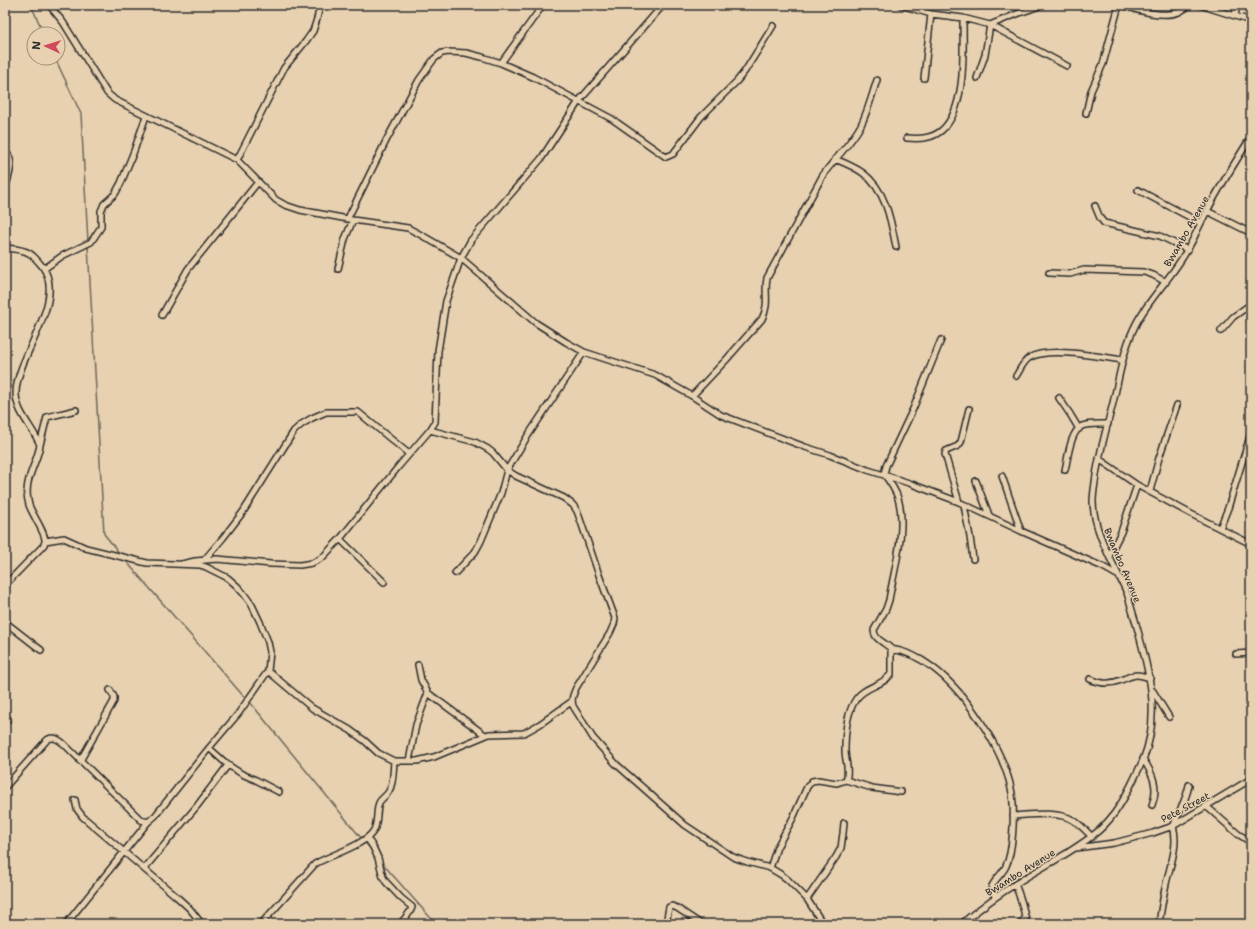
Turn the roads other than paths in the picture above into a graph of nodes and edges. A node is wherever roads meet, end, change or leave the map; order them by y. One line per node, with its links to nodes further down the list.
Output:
1 (49, 5): 25 (street)
2 (320, 5): 30 (street)
3 (543, 5): 18 (street)
4 (663, 5): 23 (street)
5 (901, 5): 12 (street)
6 (1042, 5): 16 (street)
7 (1119, 5): 24 (street)
8 (1123, 5): 9 (street)
9 (1190, 5)
10 (1200, 5): 13 (street)
11 (1237, 5): 13 (street)
12 (931, 14): 14 (street); 20 (street)
13 (1235, 16): 15 (street)
14 (963, 18): 16 (street); 27 (street)
15 (1251, 21)
16 (990, 25): 19 (street); 21 (street)
17 (773, 26): 23 (street)
18 (501, 63): 23 (street); 36 (street)
19 (1067, 66)
20 (924, 78)
21 (977, 78)
22 (877, 80): 29 (street)
23 (579, 101): 42 (street)
24 (1086, 113)
25 (146, 116): 30 (street); 43 (street)
26 (1251, 137): 35 (street, Bwambo Avenue)
27 (907, 138)
28 (5, 151): 32 (street)
29 (835, 159): 39 (street); 54 (street)
30 (237, 160): 31 (street)
31 (258, 182): 36 (street); 48 (street)
32 (5, 189)
33 (1138, 190): 37 (street)
34 (1095, 206): 41 (street)
35 (1207, 211): 37 (street, Bwambo Avenue); 38 (street)
36 (350, 219): 42 (street); 44 (street)
37 (1201, 223): 41 (street, Bwambo Avenue)
38 (1251, 233)
39 (896, 247)
40 (5, 248): 43 (street)
41 (1188, 250): 46 (street, Bwambo Avenue)
42 (461, 258): 51 (street); 61 (street)
43 (44, 269): 63 (street)
44 (338, 269)
45 (1049, 273): 46 (street)
46 (1166, 282): 52 (street, Bwambo Avenue)
47 (1251, 304): 49 (street)
48 (162, 315)
49 (1221, 331)
50 (941, 340): 68 (street)
51 (584, 352): 54 (street); 66 (street)
52 (1124, 360): 53 (street); 59 (street, Bwambo Avenue)
53 (1016, 376)
54 (692, 396): 68 (street)
55 (1059, 398): 60 (street)
56 (1177, 405): 72 (street)
57 (969, 409): 73 (street)
58 (76, 410): 63 (street)
59 (1108, 424): 60 (street); 65 (street, Bwambo Avenue)
60 (1079, 429): 67 (street)
61 (430, 430): 64 (street); 66 (street)
62 (1251, 433): 75 (street)
63 (40, 445): 78 (street)
64 (409, 454): 77 (street); 81 (street)
65 (1099, 459): 71 (street); 80 (street, Bwambo Avenue)
66 (507, 470): 84 (street); 100 (street)
67 (1065, 470)
68 (884, 474): 73 (street); 89 (street)
69 (1002, 476): 76 (street)
70 (976, 481): 74 (street)
71 (1137, 485): 72 (street); 80 (street)
72 (1150, 491): 75 (street)
73 (962, 504): 74 (street); 82 (street)
74 (989, 515): 76 (street)
75 (1220, 528): 79 (street)
76 (1021, 531): 85 (street)
77 (340, 539): 81 (street); 86 (street)
78 (45, 541): 83 (street); 87 (street)
79 (1251, 544)
80 (1109, 556): 85 (street, Bwambo Avenue)
81 (205, 559): 83 (street)
82 (973, 559)
83 (182, 564): 94 (street)
84 (455, 573)
85 (1119, 576): 95 (street, Bwambo Avenue)
86 (384, 582)
87 (5, 585)
88 (5, 622): 90 (street)
89 (890, 649): 110 (street); 118 (street)
90 (41, 650)
91 (1251, 653): 92 (street)
92 (1236, 654)
93 (418, 665): 99 (street)
94 (268, 671): 103 (street); 105 (street)
95 (1150, 678): 96 (street); 98 (street, Bwambo Avenue)
96 (1090, 679)
97 (110, 690): 106 (street)
98 (1152, 690): 101 (street); 104 (street, Bwambo Avenue)
99 (428, 693): 102 (street); 107 (street)
100 (572, 702): 102 (street); 127 (street)
101 (1169, 717)
102 (485, 735): 107 (street)
103 (209, 748): 108 (street); 119 (street)
104 (1143, 759): 116 (street); 122 (street, Bwambo Avenue)
105 (394, 760): 107 (street); 123 (street)
106 (80, 761): 112 (street); 119 (street)
107 (409, 761)
108 (228, 765): 113 (street); 128 (street)
109 (1251, 779): 117 (street, Pete Street)
110 (846, 780): 114 (street); 127 (street)
111 (1189, 785): 121 (street)
112 (5, 787)
113 (279, 792)
114 (901, 792)
115 (75, 800): 126 (street)
116 (1152, 805)
117 (1206, 806): 121 (street, Pete Street); 124 (street)
118 (1013, 816): 122 (street); 130 (street)
119 (148, 822): 126 (street)
120 (844, 823): 131 (street)
121 (1174, 825): 125 (street, Pete Street); 142 (street)
122 (1092, 837): 125 (street, Bwambo Avenue)
123 (367, 838): 135 (street); 136 (street)
124 (1251, 842)
125 (1075, 848): 129 (street, Bwambo Avenue)
126 (124, 852): 128 (street); 133 (street)
127 (770, 868): 131 (street)
128 (144, 869): 134 (street)
129 (1015, 884): 130 (street, Bwambo Avenue); 132 (street)
130 (995, 897): 140 (street, Bwambo Avenue)
131 (807, 899): 139 (street)
132 (1026, 921): 141 (street)
133 (66, 924)
134 (202, 924)
135 (261, 924)
136 (400, 924)
137 (666, 924): 138 (street)
138 (701, 924)
139 (823, 924)
140 (961, 924)
141 (1019, 924)
142 (1159, 924)

